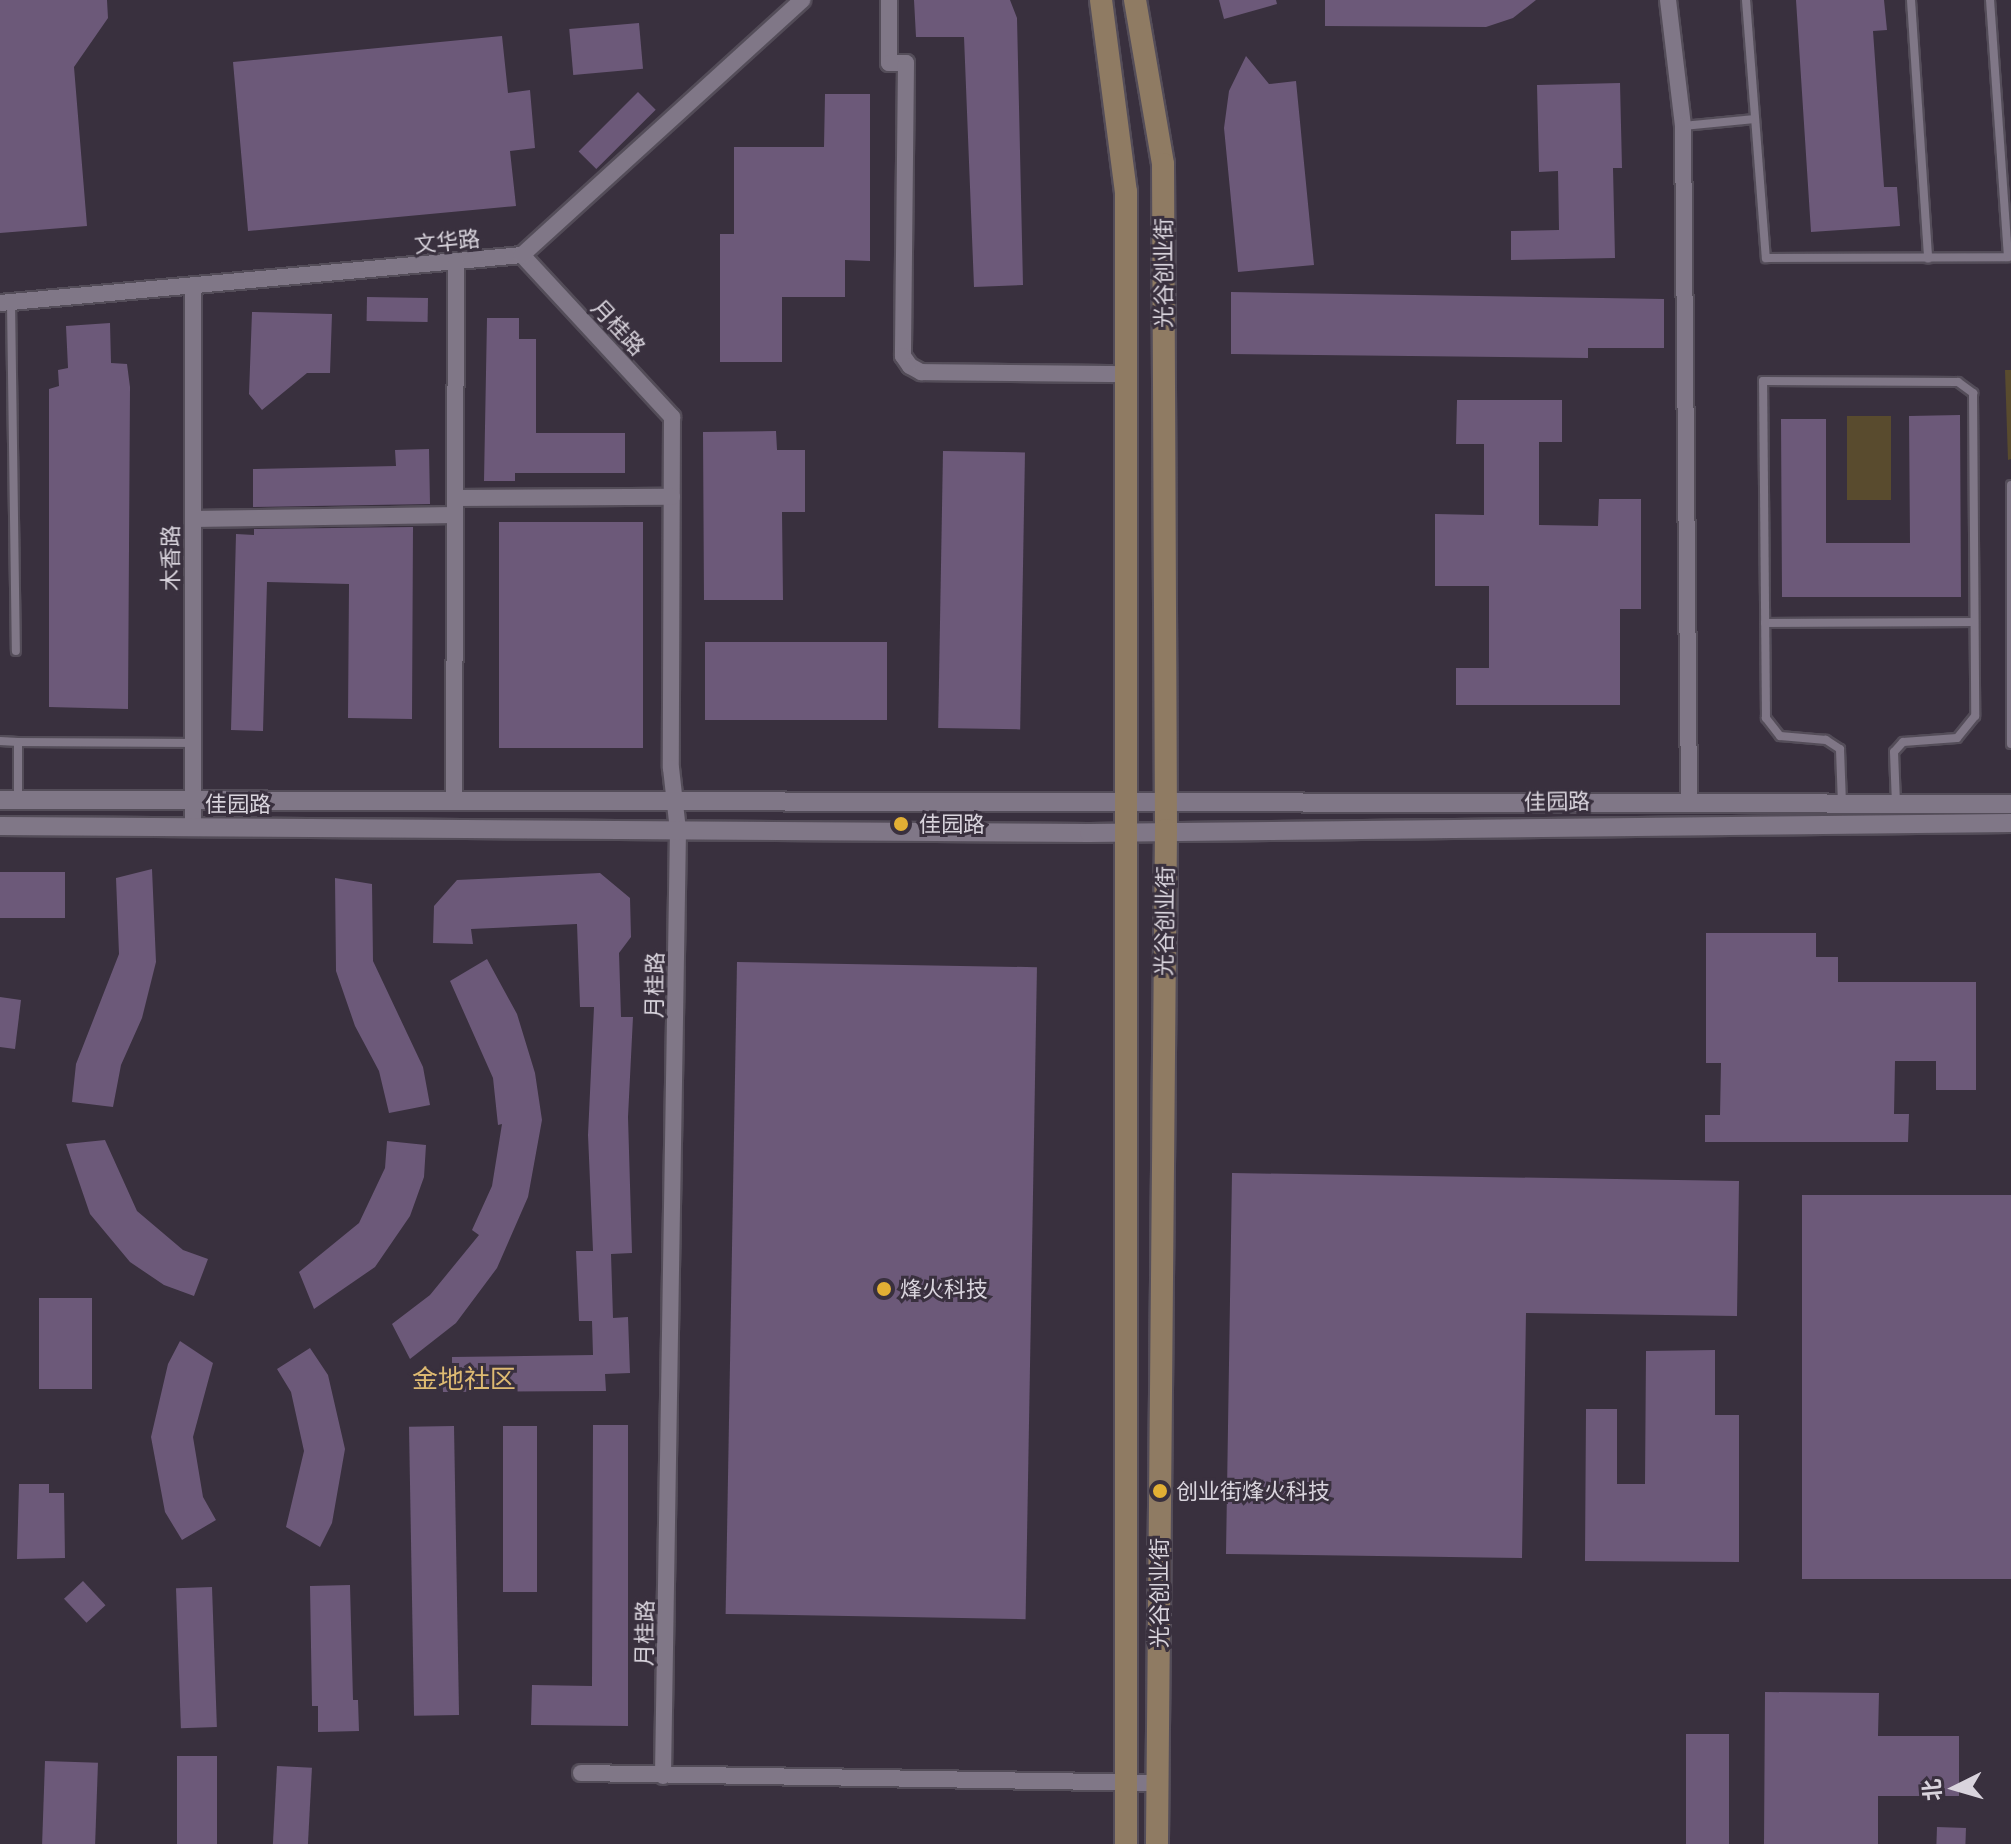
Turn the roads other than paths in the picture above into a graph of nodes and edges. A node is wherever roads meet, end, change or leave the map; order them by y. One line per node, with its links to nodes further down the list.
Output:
1 (802, 0): 11 (street)
2 (889, 0): 16 (street)
3 (1101, 0): 16 (main road, 光谷创业街)
4 (1135, 0): 32 (main road, 光谷创业街)
5 (1668, 0): 10 (street)
6 (1746, 0): 9 (lane)
7 (1911, 0): 12 (lane)
8 (1990, 0): 12 (lane)
9 (1755, 119): 10 (lane); 12 (lane)
10 (1683, 126): 35 (street)
11 (522, 255): 13 (street, 文华路); 18 (street, 月桂路)
12 (1928, 258)
13 (456, 262): 14 (street, 文华路); 19 (street)
14 (193, 289): 15 (street, 文华路); 20 (street, 木香路)
15 (5, 303): 24 (lane)
16 (1125, 374): 31 (main road, 光谷创业街)
17 (2011, 485): 23 (lane)
18 (672, 497): 19 (street); 34 (street, 月桂路)
19 (455, 506): 20 (street); 33 (street)
20 (193, 519): 27 (street, 木香路)
21 (1973, 622): 22 (lane); 22 (lane); 37 (lane)
22 (1765, 623): 36 (lane)
23 (2009, 635): 28 (lane)
24 (16, 651)
25 (0, 741): 26 (lane)
26 (18, 742): 27 (lane); 29 (lane)
27 (192, 743): 30 (street, 木香路)
28 (2011, 744)
29 (9, 800): 30 (street, 佳园路)
30 (193, 800): 33 (street, 佳园路); 41 (street, 木香路)
31 (1122, 801): 32 (street, 佳园路); 34 (street, 佳园路); 44 (main road, 光谷创业街)
32 (1163, 801): 35 (street, 佳园路); 43 (main road, 光谷创业街)
33 (454, 802): 34 (street, 佳园路)
34 (678, 803): 42 (street, 月桂路)
35 (1689, 804): 36 (street, 佳园路)
36 (1842, 804): 37 (street, 佳园路)
37 (1896, 804): 38 (street, 佳园路)
38 (2011, 804)
39 (2011, 823): 43 (street, 佳园路)
40 (0, 826): 41 (street, 佳园路)
41 (193, 827): 42 (street, 佳园路)
42 (678, 830): 44 (street, 佳园路); 46 (street, 月桂路)
43 (1166, 830): 44 (street, 佳园路); 48 (main road, 光谷创业街)
44 (1122, 832): 47 (main road, 光谷创业街)
45 (581, 1773): 46 (street)
46 (663, 1776): 47 (street)
47 (1125, 1780): 48 (street); 49 (main road, 光谷创业街)
48 (1157, 1783): 50 (main road, 光谷创业街)
49 (1126, 1844)
50 (1157, 1844)

